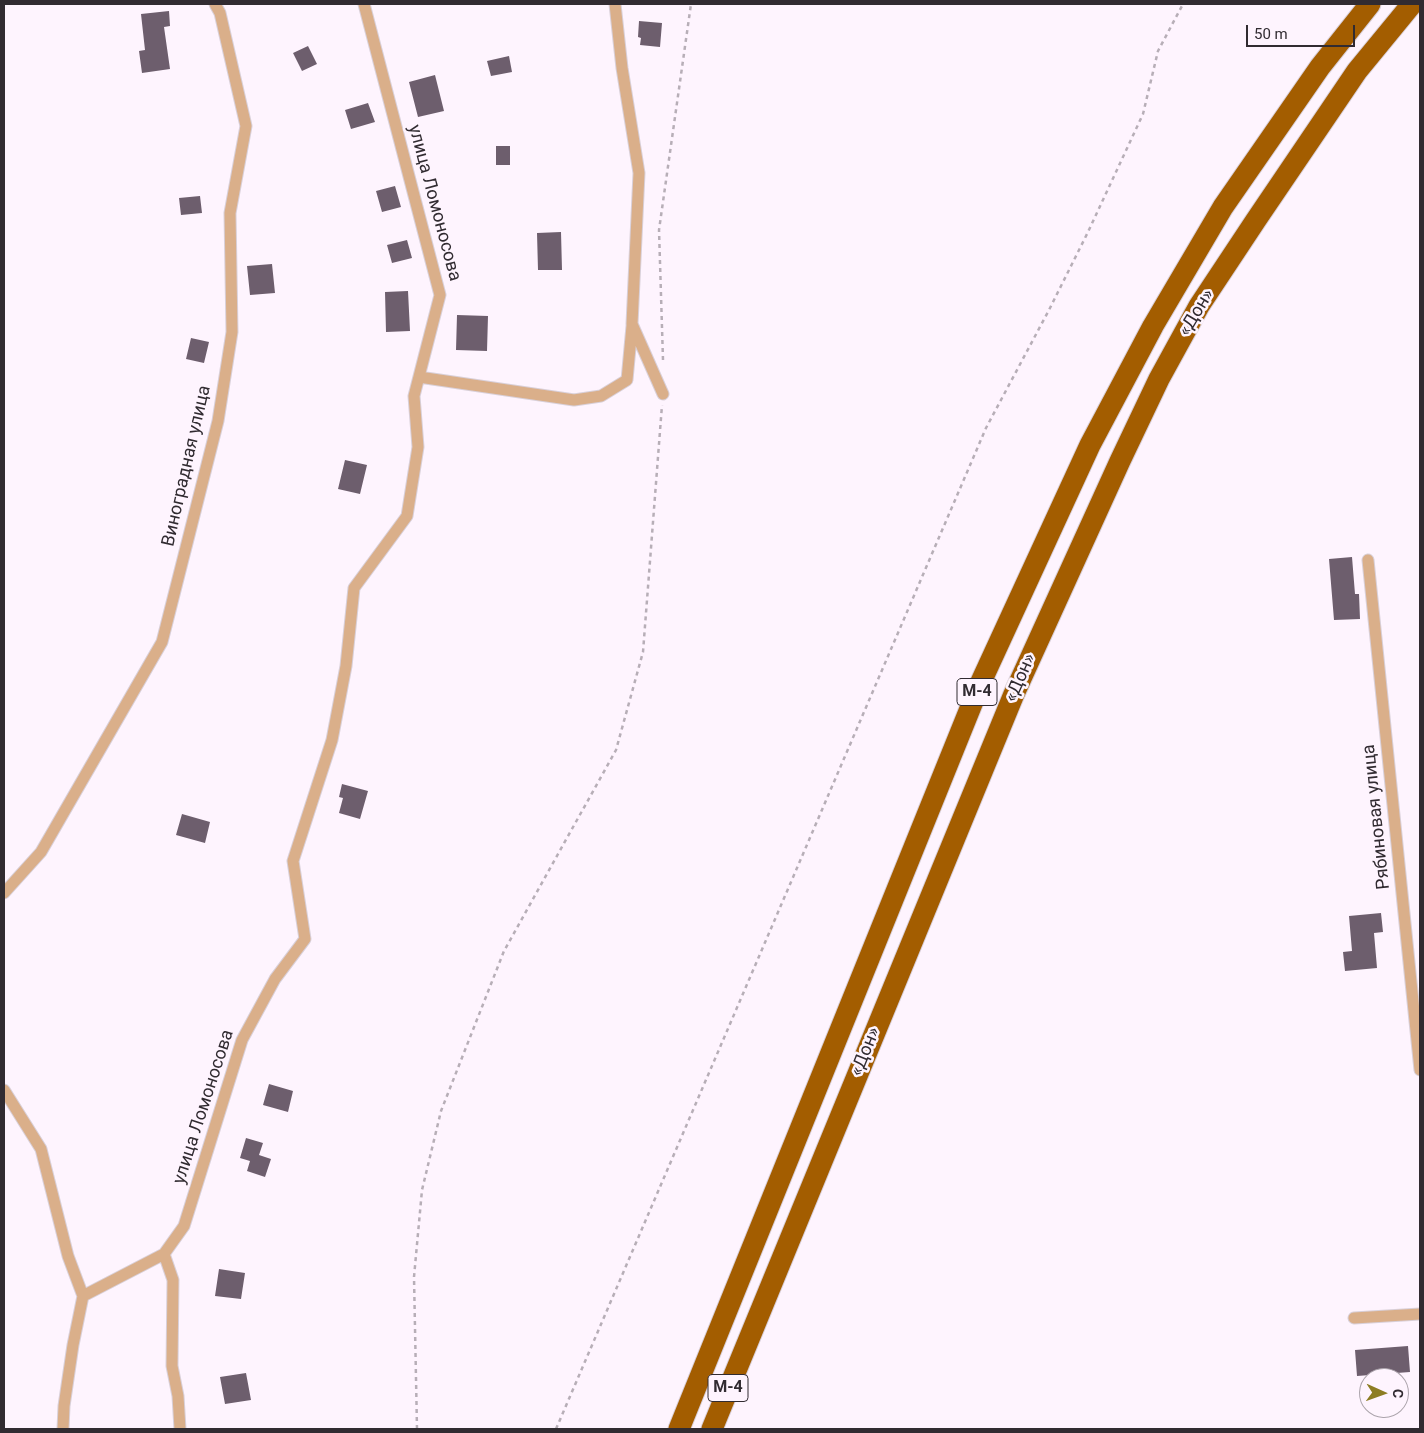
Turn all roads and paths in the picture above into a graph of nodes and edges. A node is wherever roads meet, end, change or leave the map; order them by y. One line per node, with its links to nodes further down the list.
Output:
1 (215, 4): 12 (street, Виноградная улица)
2 (364, 4): 9 (street, улица Ломоносова)
3 (615, 4): 8 (street)
4 (691, 4): 10 (path)
5 (1183, 4): 22 (path)
6 (1370, 4): 23 (highway, «Дон» / М-4)
7 (1412, 4): 24 (highway, «Дон» / М-4)
8 (632, 324): 9 (street); 10 (street)
9 (419, 378): 15 (street, улица Ломоносова)
10 (663, 394): 21 (path)
11 (1368, 560): 13 (street, Рябиновая улица)
12 (4, 893)
13 (1420, 1070)
14 (4, 1090): 16 (street)
15 (164, 1254): 16 (street); 20 (street)
16 (83, 1296): 19 (street)
17 (1420, 1314): 18 (street)
18 (1354, 1318)
19 (63, 1429)
20 (180, 1429)
21 (417, 1429)
22 (556, 1429)
23 (679, 1429)
24 (712, 1429)

